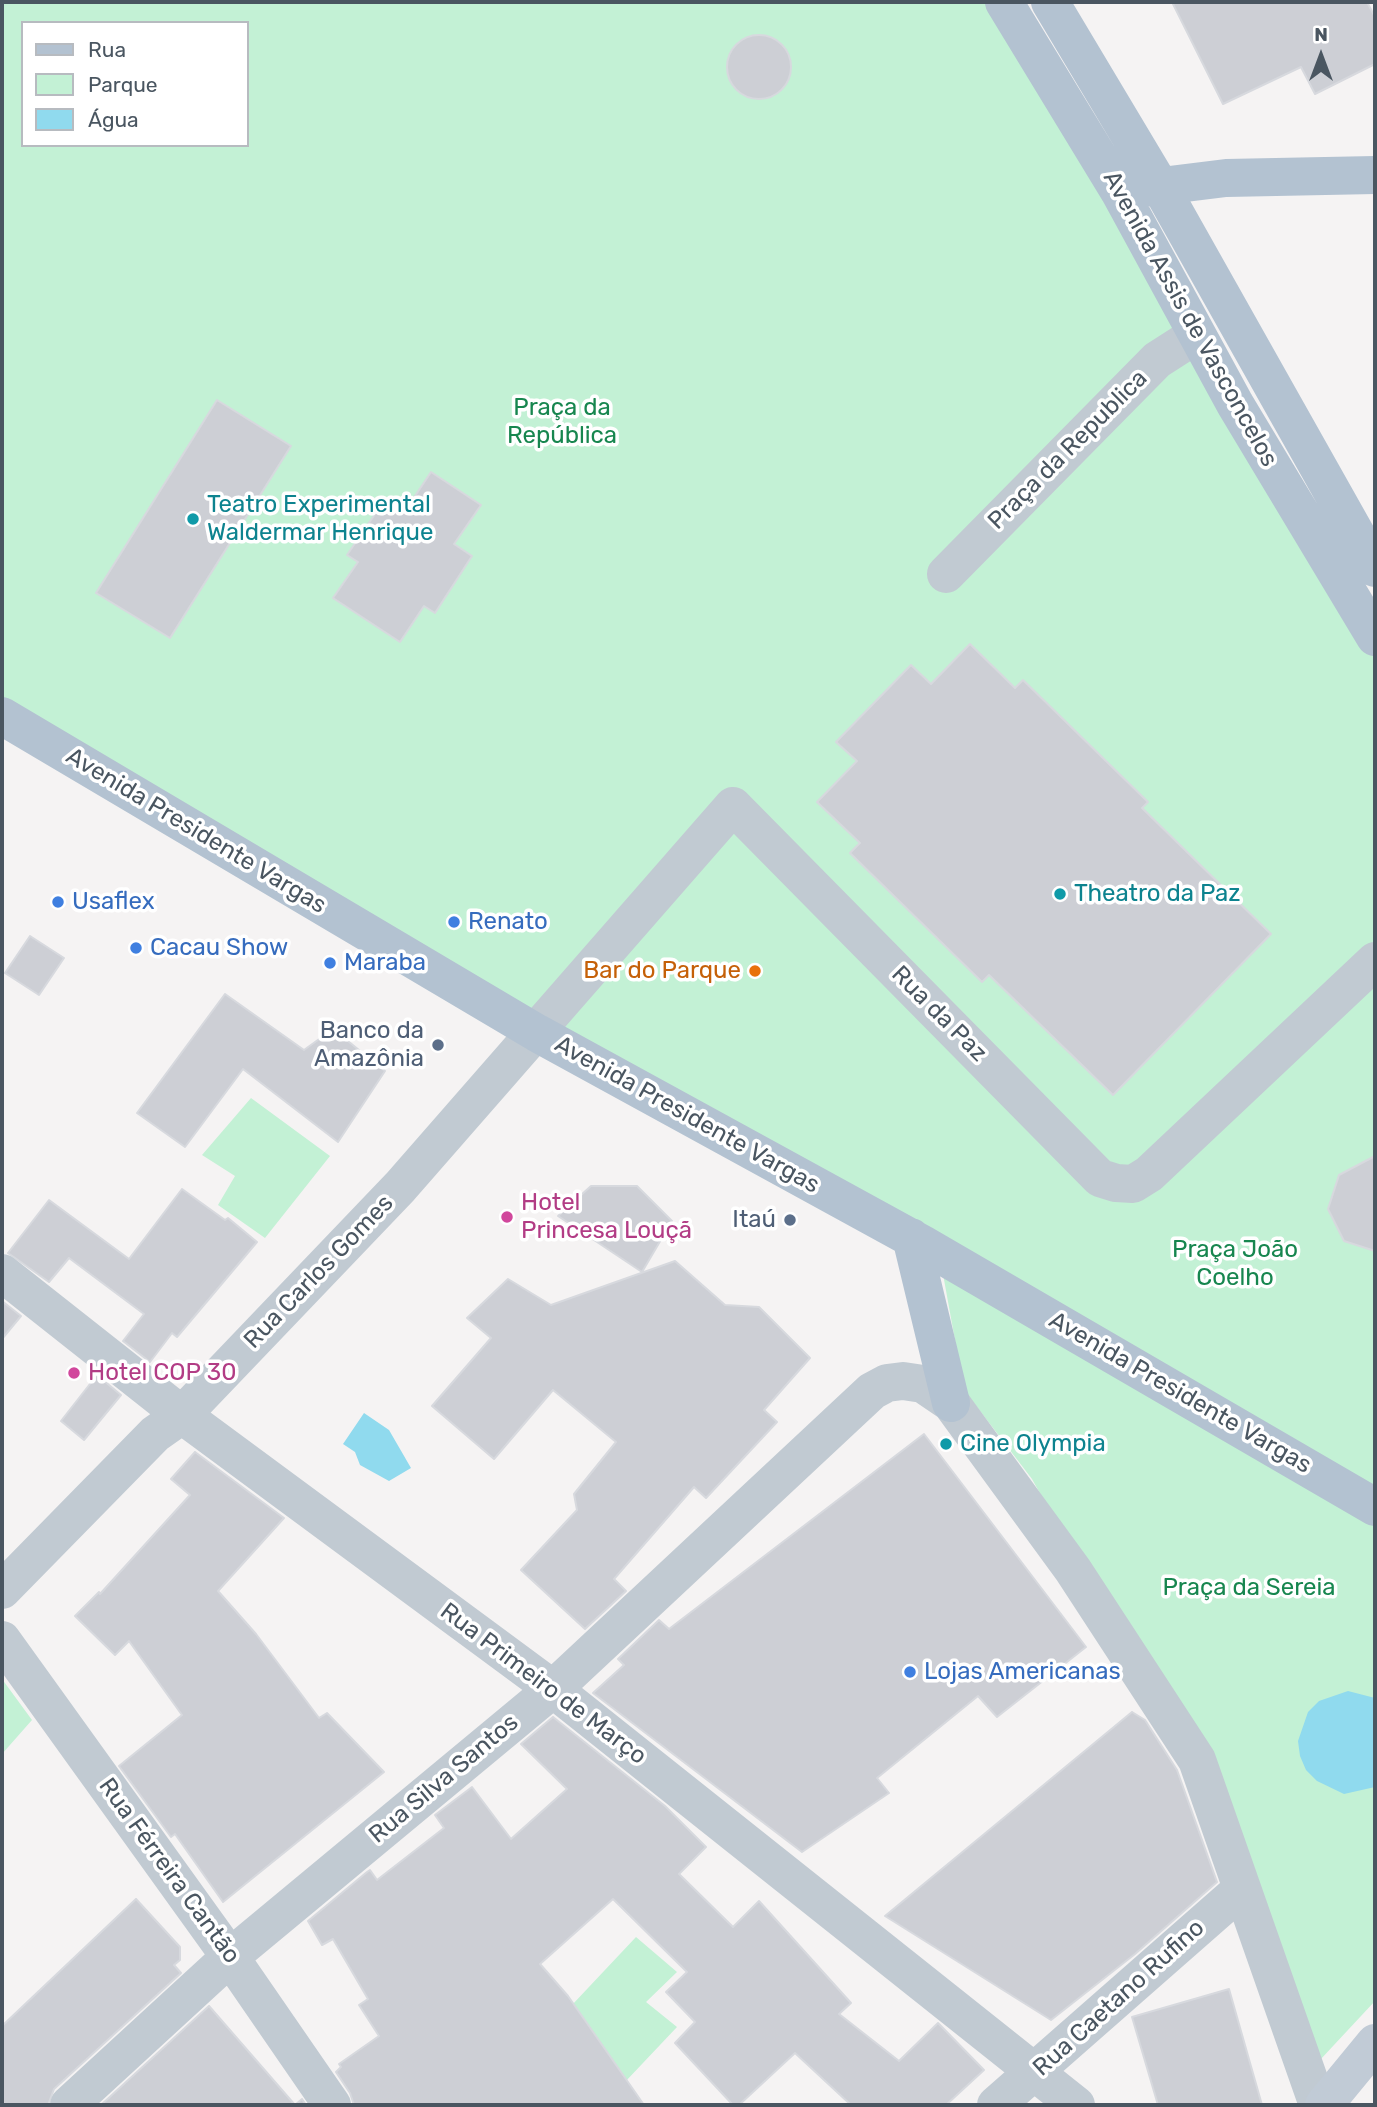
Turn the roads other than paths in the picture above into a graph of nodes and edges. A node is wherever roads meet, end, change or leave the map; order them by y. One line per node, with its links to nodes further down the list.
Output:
1 (1004, 2): 5 (main road, Avenida Assis de Vasconcelos)
2 (1050, 2): 4 (main road, Avenida Assis de Vasconcelos)
3 (1375, 175): 4 (main road)
4 (1160, 186): 5 (main road); 7 (main road, Avenida Assis de Vasconcelos)
5 (1119, 191): 6 (main road, Avenida Assis de Vasconcelos)
6 (1196, 335): 8 (street, Praça da Republica); 9 (main road, Avenida Assis de Vasconcelos)
7 (1375, 568)
8 (946, 574)
9 (1375, 637)
10 (2, 716): 12 (main road, Avenida Presidente Vargas)
11 (1375, 961): 12 (street, Rua da Paz)
12 (537, 1033): 13 (main road, Avenida Presidente Vargas); 16 (street, Rua Carlos Gomes)
13 (911, 1237): 15 (main road); 17 (main road, Avenida Presidente Vargas)
14 (2, 1273): 16 (street, Rua Primeiro de Março)
15 (951, 1403): 20 (street, Rua Silva Santos); 21 (street)
16 (182, 1415): 18 (street, Rua Carlos Gomes); 20 (street, Rua Primeiro de Março)
17 (1375, 1507)
18 (2, 1590)
19 (2, 1640): 22 (street, Rua Férreira Cantão)
20 (553, 1689): 22 (street, Rua Silva Santos); 24 (street, Rua Primeiro de Março)
21 (1242, 1889): 24 (street, Rua Caetano Rufino); 29 (street)
22 (230, 1957): 25 (street, Rua Silva Santos); 26 (street, Rua Férreira Cantão)
23 (1375, 2043): 30 (main road)
24 (1035, 2073): 27 (street, Rua Caetano Rufino); 28 (street, Rua Primeiro de Março)
25 (69, 2105)
26 (332, 2105)
27 (996, 2105)
28 (1076, 2105)
29 (1318, 2105)
30 (1324, 2105)

